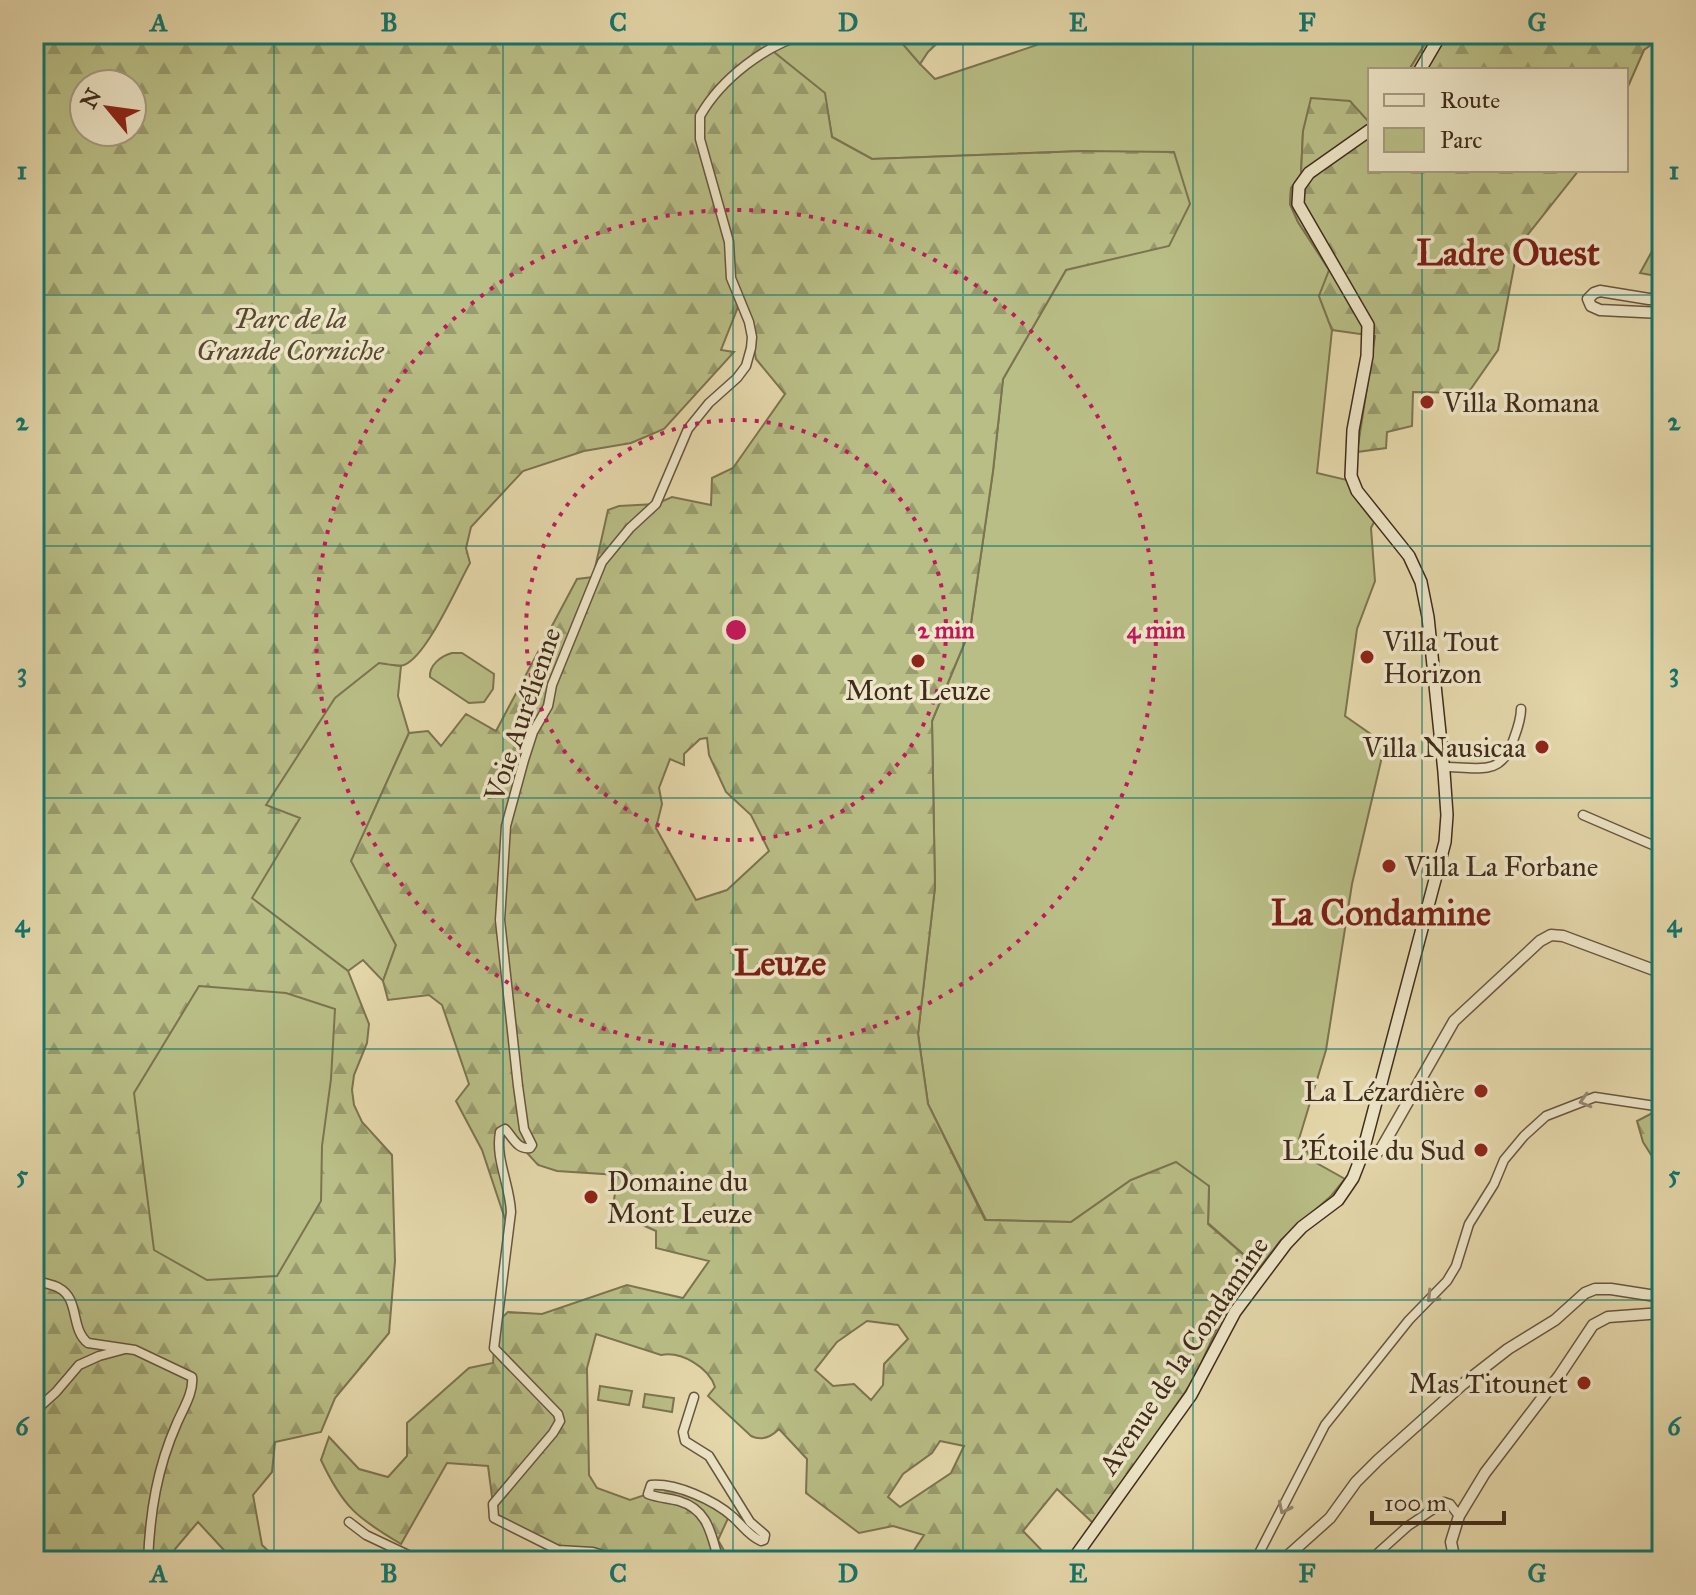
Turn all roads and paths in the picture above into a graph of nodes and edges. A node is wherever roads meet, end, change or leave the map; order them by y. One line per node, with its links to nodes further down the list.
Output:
1 (807, 34): 24 (street, Voie Aurélienne)
2 (1441, 34): 3 (main road)
3 (1421, 68)
4 (1368, 131): 8 (main road, Avenue de la Condamine)
5 (1662, 298): 6 (street)
6 (1662, 313)
7 (1521, 709): 8 (street)
8 (1443, 767): 13 (main road, Avenue de la Condamine)
9 (1583, 815): 10 (street)
10 (1662, 849)
11 (1662, 973): 13 (street)
12 (1662, 1107): 27 (street, one-way to 27)
13 (1362, 1155): 26 (main road, Avenue de la Condamine)
14 (34, 1280): 17 (street)
15 (1662, 1297): 28 (street)
16 (1662, 1313): 20 (street)
17 (126, 1347): 19 (street); 22 (street)
18 (694, 1397): 25 (street)
19 (34, 1412)
20 (1459, 1516): 29 (street); 30 (street)
21 (349, 1522): 23 (street)
22 (148, 1561)
23 (421, 1561)
24 (622, 1561)
25 (719, 1561)
26 (1072, 1561)
27 (1255, 1561)
28 (1282, 1561)
29 (1369, 1561)
30 (1455, 1561)
31 (1539, 1561): 32 (street)
32 (1617, 1561)

